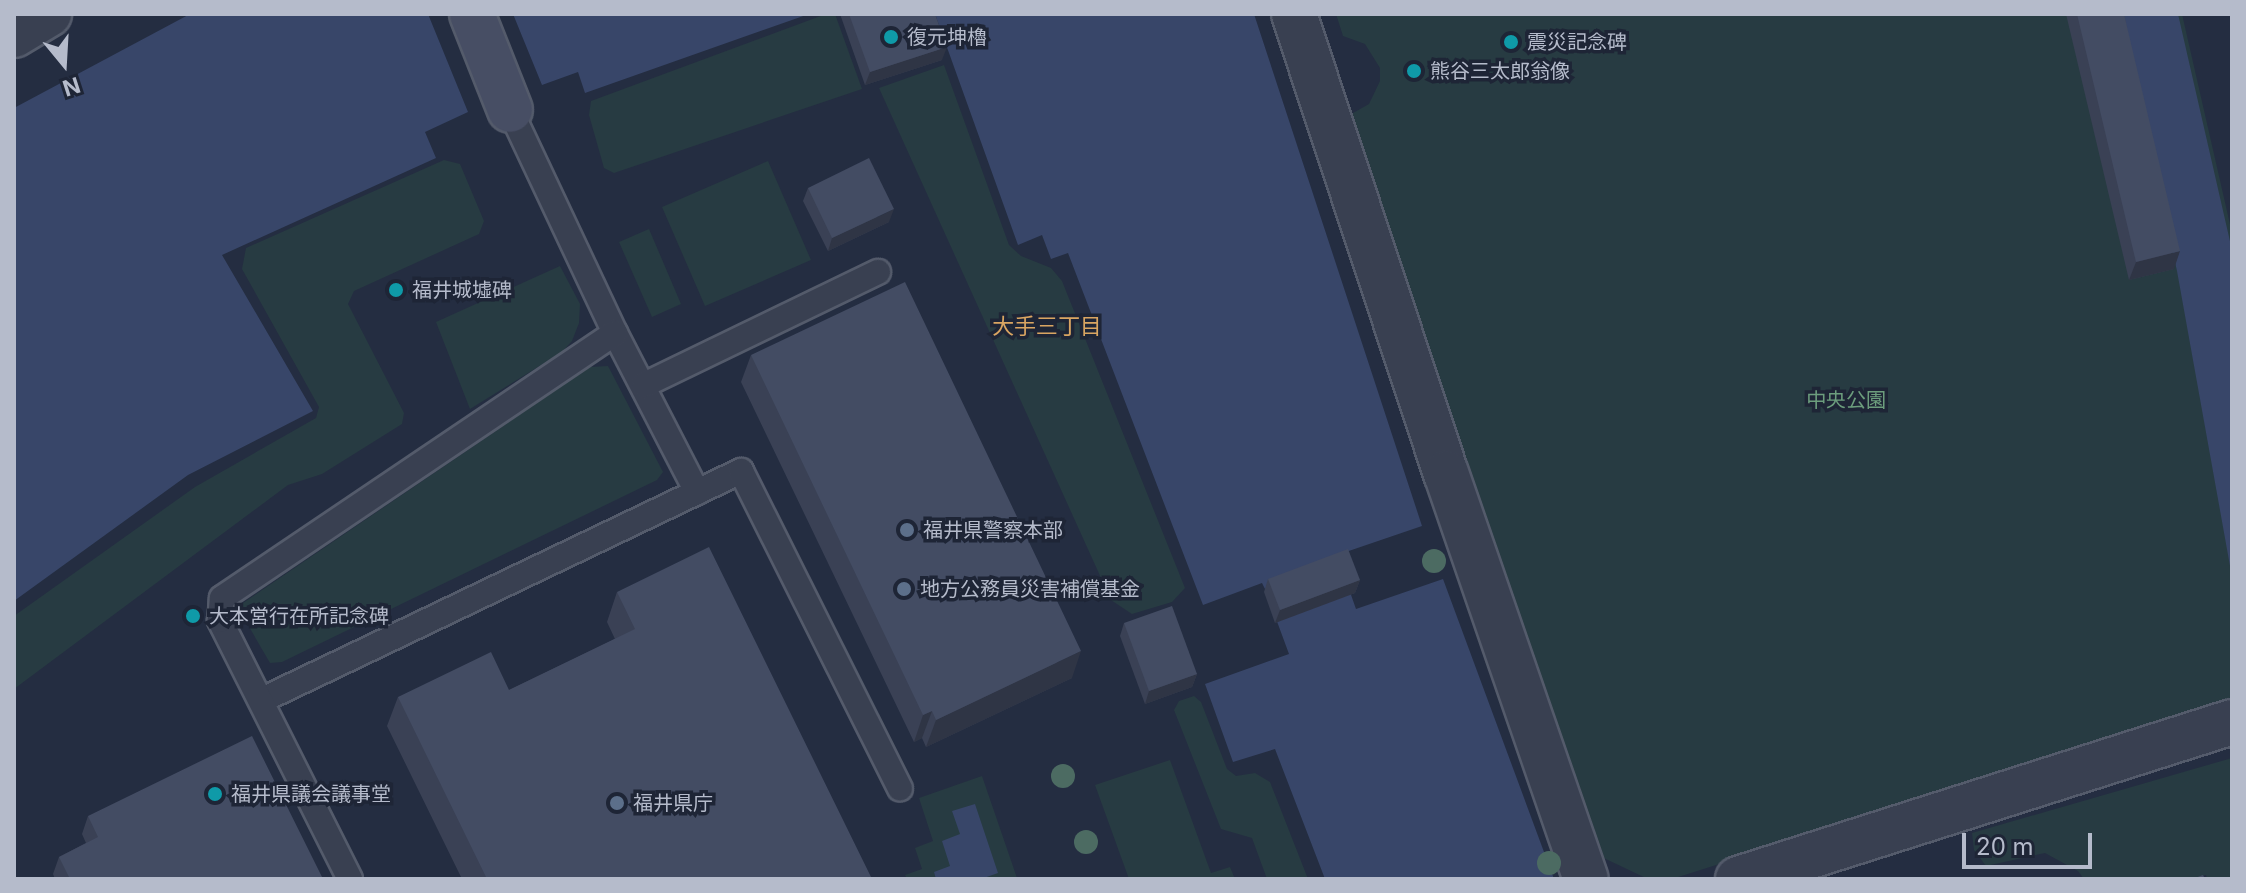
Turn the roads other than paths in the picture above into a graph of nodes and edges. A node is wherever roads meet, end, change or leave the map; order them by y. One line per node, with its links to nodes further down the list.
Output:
1 (49, 14): 4 (street)
2 (472, 14): 5 (main road)
3 (1294, 14): 14 (street)
4 (14, 35)
5 (510, 110): 7 (lane)
6 (878, 272): 8 (lane)
7 (615, 333): 8 (lane); 10 (lane)
8 (644, 385): 9 (lane)
9 (697, 492): 10 (lane); 12 (lane)
10 (262, 700): 13 (lane)
11 (2232, 722): 15 (street)
12 (900, 788)
13 (350, 879)
14 (1586, 879)
15 (1738, 879)

